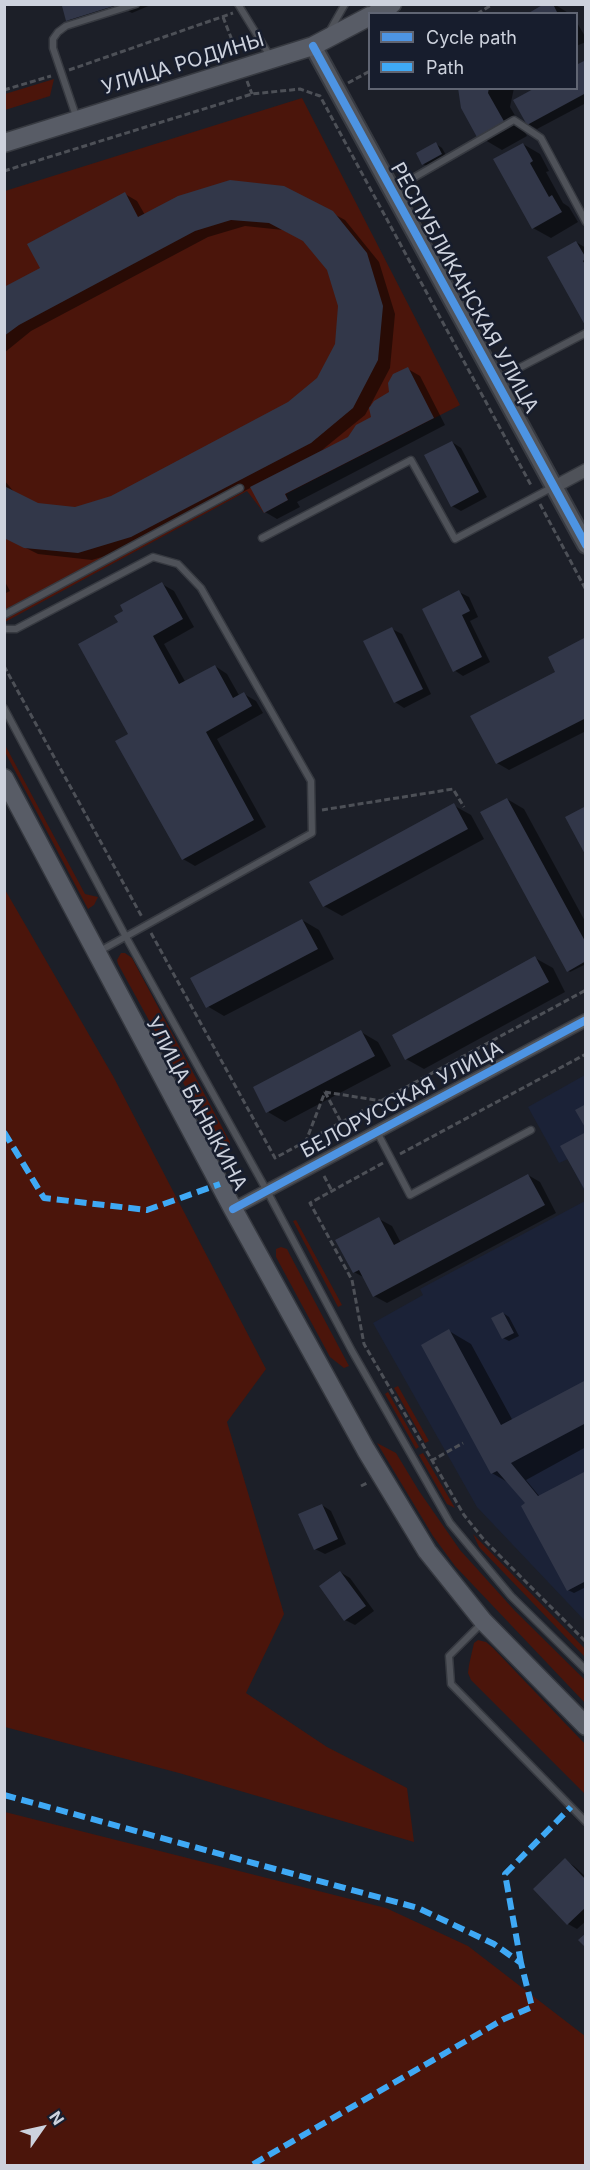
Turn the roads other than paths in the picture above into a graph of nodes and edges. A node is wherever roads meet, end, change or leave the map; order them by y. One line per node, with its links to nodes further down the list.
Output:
1 (136, 4): 9 (lane)
2 (345, 4): 7 (lane)
3 (392, 4): 5 (main road)
4 (240, 7): 8 (lane)
5 (378, 12)
6 (368, 17): 7 (main road, УЛИЦА РОДИНЫ)
7 (318, 43): 8 (main road, УЛИЦА РОДИНЫ); 11 (street, РЕСПУБЛИКАНСКАЯ УЛИЦА)
8 (272, 59): 9 (main road, УЛИЦА РОДИНЫ)
9 (77, 120): 10 (main road, УЛИЦА РОДИНЫ)
10 (4, 143)
11 (392, 190): 12 (lane); 14 (street, РЕСПУБЛИКАНСКАЯ УЛИЦА)
12 (585, 222)
13 (585, 333): 14 (lane)
14 (495, 381): 16 (street, РЕСПУБЛИКАНСКАЯ УЛИЦА)
15 (585, 471): 16 (street)
16 (554, 487): 18 (lane); 19 (street, РЕСПУБЛИКАНСКАЯ УЛИЦА)
17 (240, 488): 20 (lane)
18 (262, 538)
19 (585, 545)
20 (4, 615)
21 (4, 628): 24 (lane)
22 (4, 708): 24 (lane)
23 (4, 778): 25 (main road, УЛИЦА БАНЫКИНА)
24 (126, 937): 25 (lane); 29 (lane)
25 (97, 952): 30 (main road, УЛИЦА БАНЫКИНА)
26 (585, 1020): 28 (street, БЕЛОРУССКАЯ УЛИЦА)
27 (531, 1130): 28 (lane)
28 (377, 1132): 29 (street, БЕЛОРУССКАЯ УЛИЦА)
29 (267, 1191): 30 (street, БЕЛОРУССКАЯ УЛИЦА); 32 (lane)
30 (233, 1209): 31 (main road, УЛИЦА БАНЫКИНА)
31 (483, 1621): 33 (main road, УЛИЦА БАНЫКИНА); 34 (lane)
32 (585, 1670)
33 (585, 1726)
34 (585, 1822)

